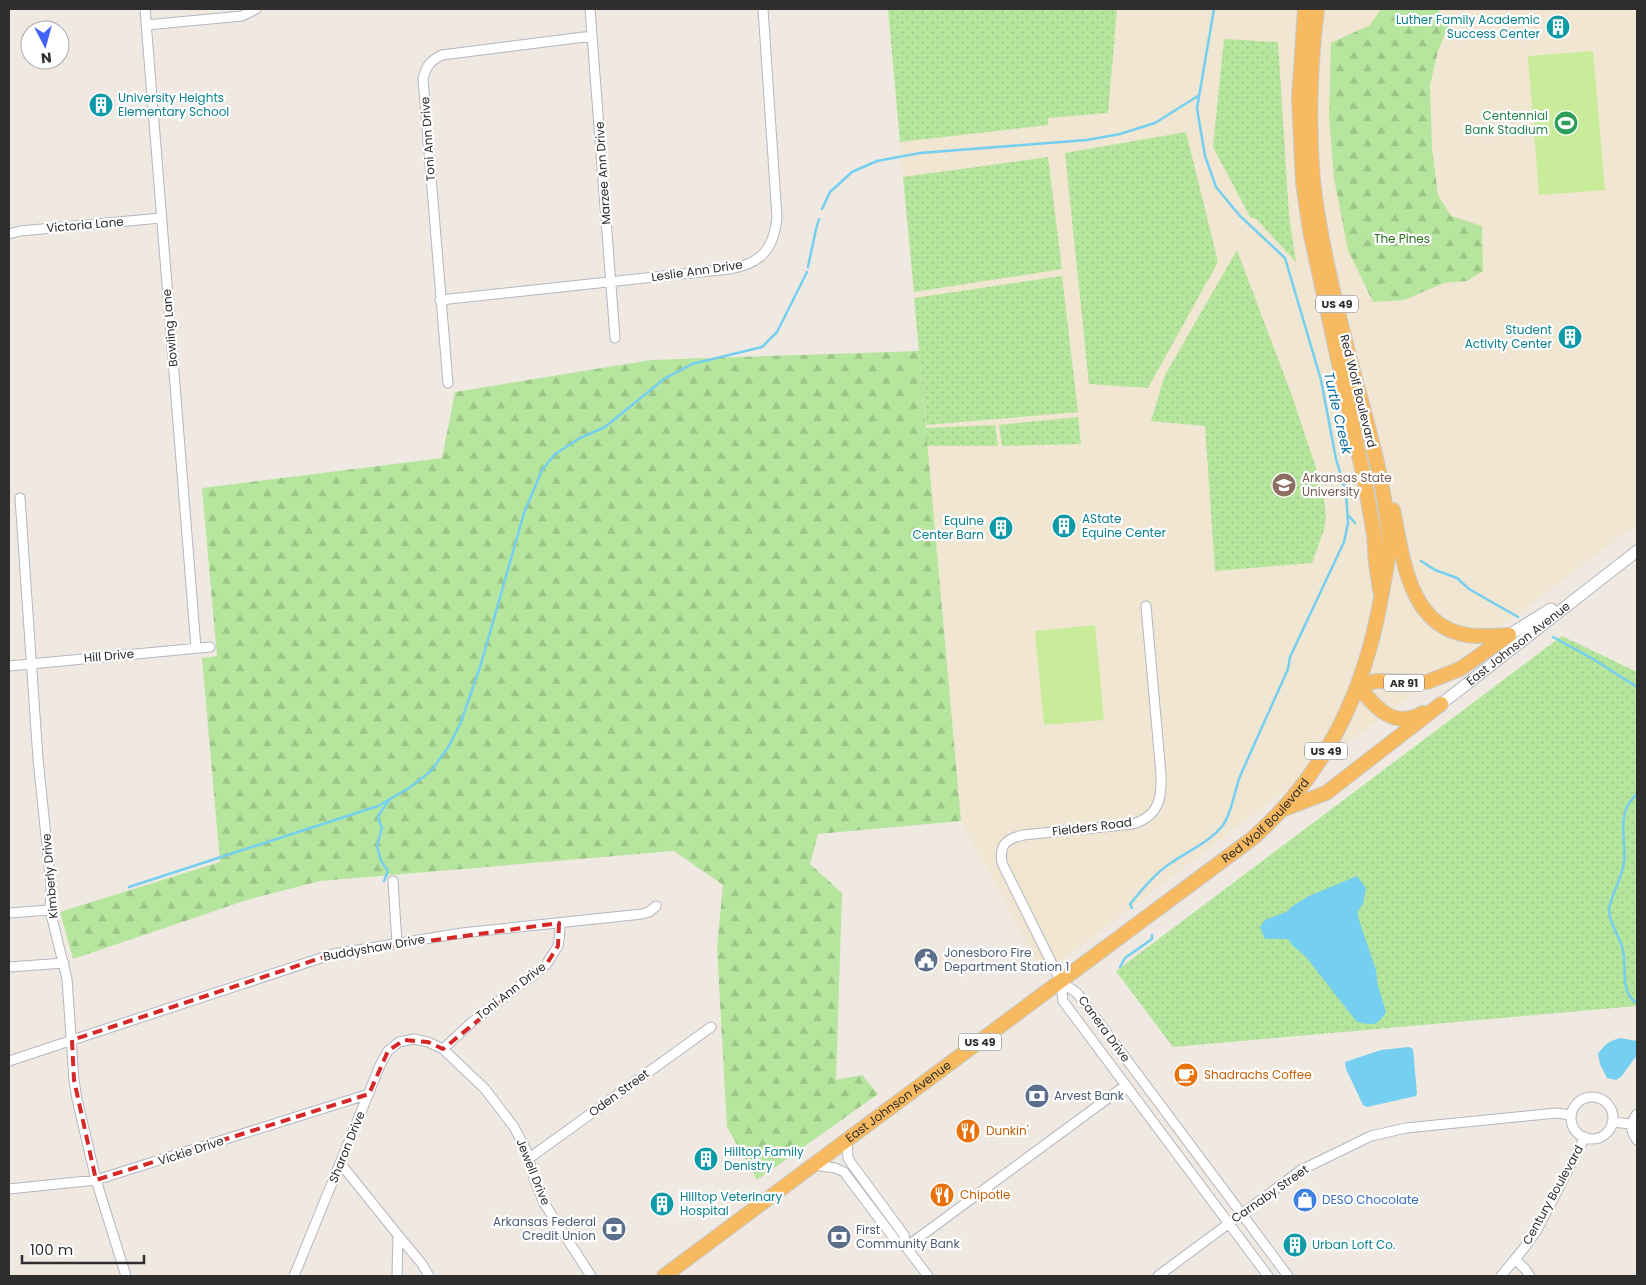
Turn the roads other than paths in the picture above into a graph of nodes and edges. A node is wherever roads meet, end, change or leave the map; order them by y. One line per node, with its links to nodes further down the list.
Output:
1 (145, 9): 7 (street, Bowling Lane)
2 (256, 9): 7 (street)
3 (590, 9): 8 (street, Marzee Ann Drive)
4 (763, 9): 11 (street, Leslie Ann Drive)
5 (1305, 9): 19 (highway, Red Wolf Boulevard / US 49)
6 (1317, 9): 15 (highway, Red Wolf Boulevard / US 49)
7 (146, 25): 9 (street, Bowling Lane)
8 (592, 36): 11 (street, Marzee Ann Drive); 12 (street, Toni Ann Drive)
9 (161, 218): 10 (street, Victoria Lane); 23 (street, Bowling Lane)
10 (9, 234)
11 (611, 282): 12 (street, Leslie Ann Drive); 13 (street, Marzee Ann Drive)
12 (440, 300): 14 (street, Toni Ann Drive)
13 (615, 338)
14 (448, 383)
15 (1378, 468): 19 (highway, Red Wolf Boulevard / US 49); 21 (highway)
16 (20, 498): 24 (street, Kimberly Drive)
17 (1637, 550): 18 (main road, East Johnson Avenue / AR 91)
18 (1593, 584): 21 (main road, East Johnson Avenue / AR 91); 27 (main road, East Johnson Avenue / AR 91)
19 (1381, 595): 26 (highway, Red Wolf Boulevard / US 49)
20 (1146, 606): 38 (street, Fielders Road)
21 (1509, 635): 26 (highway, AR 91)
22 (210, 647): 23 (street, Hill Drive)
23 (196, 648): 24 (street, Hill Drive)
24 (32, 664): 25 (street, Hill Drive); 32 (street, Kimberly Drive)
25 (9, 666)
26 (1358, 686): 27 (highway); 28 (highway, Red Wolf Boulevard / US 49)
27 (1440, 704): 28 (highway, AR 91)
28 (1283, 809): 31 (highway, Red Wolf Boulevard / US 49)
29 (393, 880): 35 (street)
30 (656, 906): 34 (street, Buddyshaw Drive)
31 (1158, 909): 38 (highway, East Johnson Avenue / US 49)
32 (50, 910): 33 (street); 36 (street, Kimberly Drive)
33 (9, 913)
34 (559, 923): 35 (street, Buddyshaw Drive); 42 (street, Toni Ann Drive)
35 (397, 943): 40 (street, Buddyshaw Drive)
36 (64, 963): 37 (street); 40 (street, Kimberly Drive)
37 (9, 967)
38 (1061, 982): 44 (street, Canera Drive); 51 (highway, East Johnson Avenue / US 49); 58 (street, Canera Drive)
39 (711, 1027): 53 (street, Oden Street)
40 (72, 1040): 43 (street, Buddyshaw Drive); 56 (street, Kimberly Drive)
41 (420, 1040): 42 (street, Jewell Drive); 45 (street, Sharon Drive)
42 (443, 1050): 53 (street, Jewell Drive)
43 (9, 1061)
44 (1126, 1085): 59 (street, Canera Drive); 61 (street)
45 (369, 1094): 54 (street, Sharon Drive); 56 (street, Vickie Drive)
46 (1637, 1114): 49 (street)
47 (1571, 1115): 48 (street); 50 (street); 58 (street, Carnaby Street)
48 (1612, 1122): 49 (street); 50 (street)
49 (1632, 1124): 52 (street)
50 (1585, 1137): 62 (street, Century Boulevard)
51 (847, 1140): 55 (highway, East Johnson Avenue / US 49); 61 (street)
52 (1637, 1140)
53 (528, 1159): 67 (street, Jewell Drive)
54 (340, 1163): 60 (street); 64 (street, Sharon Drive)
55 (813, 1165): 61 (street); 68 (highway, East Johnson Avenue / US 49)
56 (96, 1180): 57 (street, Vickie Drive); 63 (street, Kimberly Drive)
57 (9, 1189)
58 (1241, 1214): 59 (street, Carnaby Street); 72 (street, Canera Drive)
59 (1228, 1224): 70 (street, Carnaby Street); 71 (street, Canera Drive)
60 (398, 1234): 65 (street); 66 (street)
61 (906, 1247): 69 (street)
62 (1516, 1259): 73 (street, Century Boulevard); 74 (street)
63 (126, 1276)
64 (294, 1276)
65 (397, 1276)
66 (429, 1276)
67 (591, 1276)
68 (664, 1276)
69 (928, 1276)
70 (1158, 1276)
71 (1268, 1276)
72 (1288, 1276)
73 (1501, 1276)
74 (1530, 1276)

